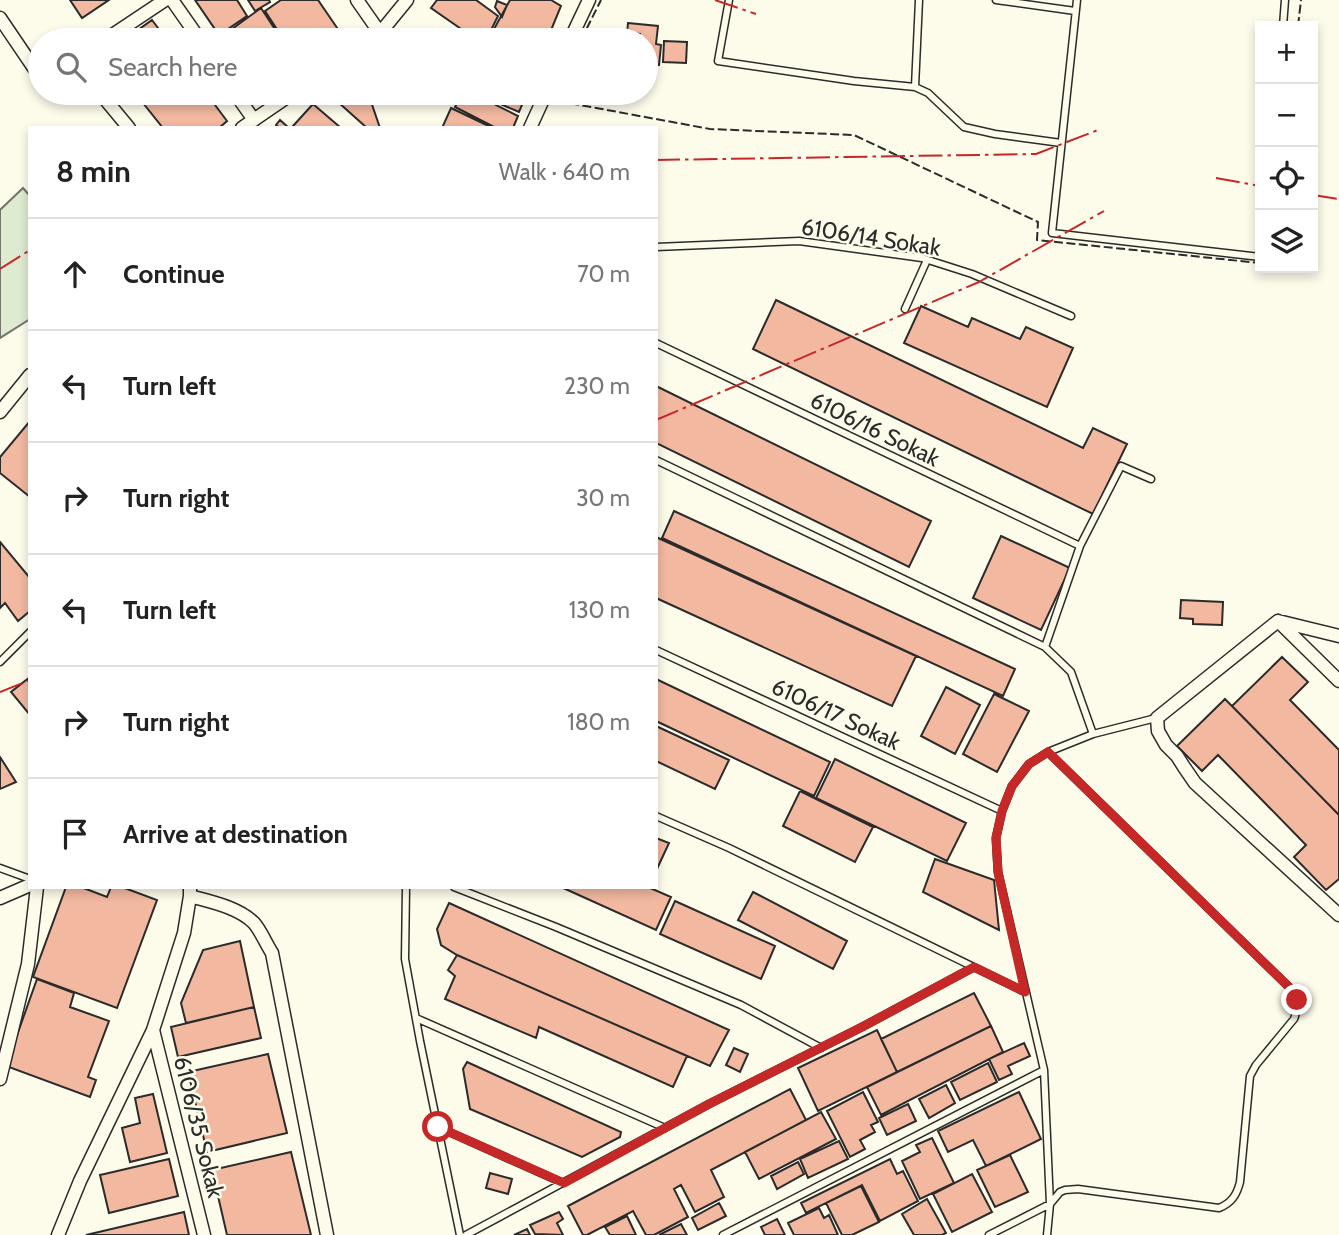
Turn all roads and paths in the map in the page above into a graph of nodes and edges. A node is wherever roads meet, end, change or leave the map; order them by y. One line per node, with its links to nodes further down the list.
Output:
1 (165, 0): 14 (street)
2 (172, 0): 15 (street)
3 (357, 0): 16 (street)
4 (407, 0): 17 (street)
5 (589, 0): 18 (street)
6 (729, 0): 21 (lane)
7 (919, 0): 21 (lane)
8 (996, 0): 11 (lane)
9 (1077, 0): 11 (lane)
10 (1285, 0): 13 (lane)
11 (1075, 11): 30 (lane)
12 (0, 18): 19 (street)
13 (1283, 21)
14 (123, 28)
15 (192, 28)
16 (370, 28)
17 (382, 28)
18 (576, 28)
19 (5, 34): 20 (street)
20 (28, 63)
21 (915, 87): 30 (lane)
22 (110, 105): 27 (street)
23 (243, 105): 26 (street)
24 (276, 105): 26 (street)
25 (541, 105): 29 (street)
26 (254, 120): 28 (street)
27 (127, 126)
28 (245, 126)
29 (531, 126)
30 (1062, 143): 32 (lane)
31 (658, 247): 33 (lane, 6106/14 Sokak)
32 (1255, 256)
33 (927, 260): 34 (lane); 35 (lane, 6106/14 Sokak)
34 (905, 309)
35 (1071, 316)
36 (658, 344): 41 (lane, 6106/16 Sokak)
37 (28, 377): 38 (street)
38 (0, 412)
39 (658, 461): 45 (lane)
40 (1151, 479): 41 (lane)
41 (1080, 546): 45 (lane)
42 (1278, 621): 44 (street); 48 (street); 49 (street)
43 (28, 634): 47 (lane)
44 (1339, 636)
45 (1045, 647): 50 (lane)
46 (658, 651): 52 (lane, 6106/17 Sokak)
47 (0, 662)
48 (1339, 681)
49 (1157, 718): 50 (lane); 62 (street)
50 (1093, 734): 51 (lane)
51 (1048, 752): 52 (lane); 73 (lane)
52 (1002, 811): 64 (lane)
53 (658, 817): 63 (lane)
54 (0, 868): 55 (lane)
55 (28, 878)
56 (28, 886): 61 (street)
57 (37, 889): 69 (street)
58 (406, 889): 65 (lane)
59 (459, 889): 67 (lane)
60 (190, 892): 66 (street); 76 (street)
61 (0, 898)
62 (1339, 915)
63 (974, 967): 64 (lane); 67 (lane)
64 (1025, 992): 68 (lane)
65 (416, 1018): 70 (lane); 71 (lane)
66 (153, 1030): 74 (street); 75 (street, 6106/35 Sokak)
67 (821, 1048): 71 (lane)
68 (1044, 1070): 73 (lane); 79 (lane)
69 (0, 1079)
70 (438, 1127): 72 (lane); 77 (lane)
71 (665, 1128): 72 (lane)
72 (564, 1183): 78 (lane)
73 (1050, 1204): 80 (lane); 81 (lane)
74 (58, 1235)
75 (204, 1235)
76 (327, 1235)
77 (460, 1235)
78 (466, 1235)
79 (723, 1235)
80 (989, 1235)
81 (1047, 1235)

